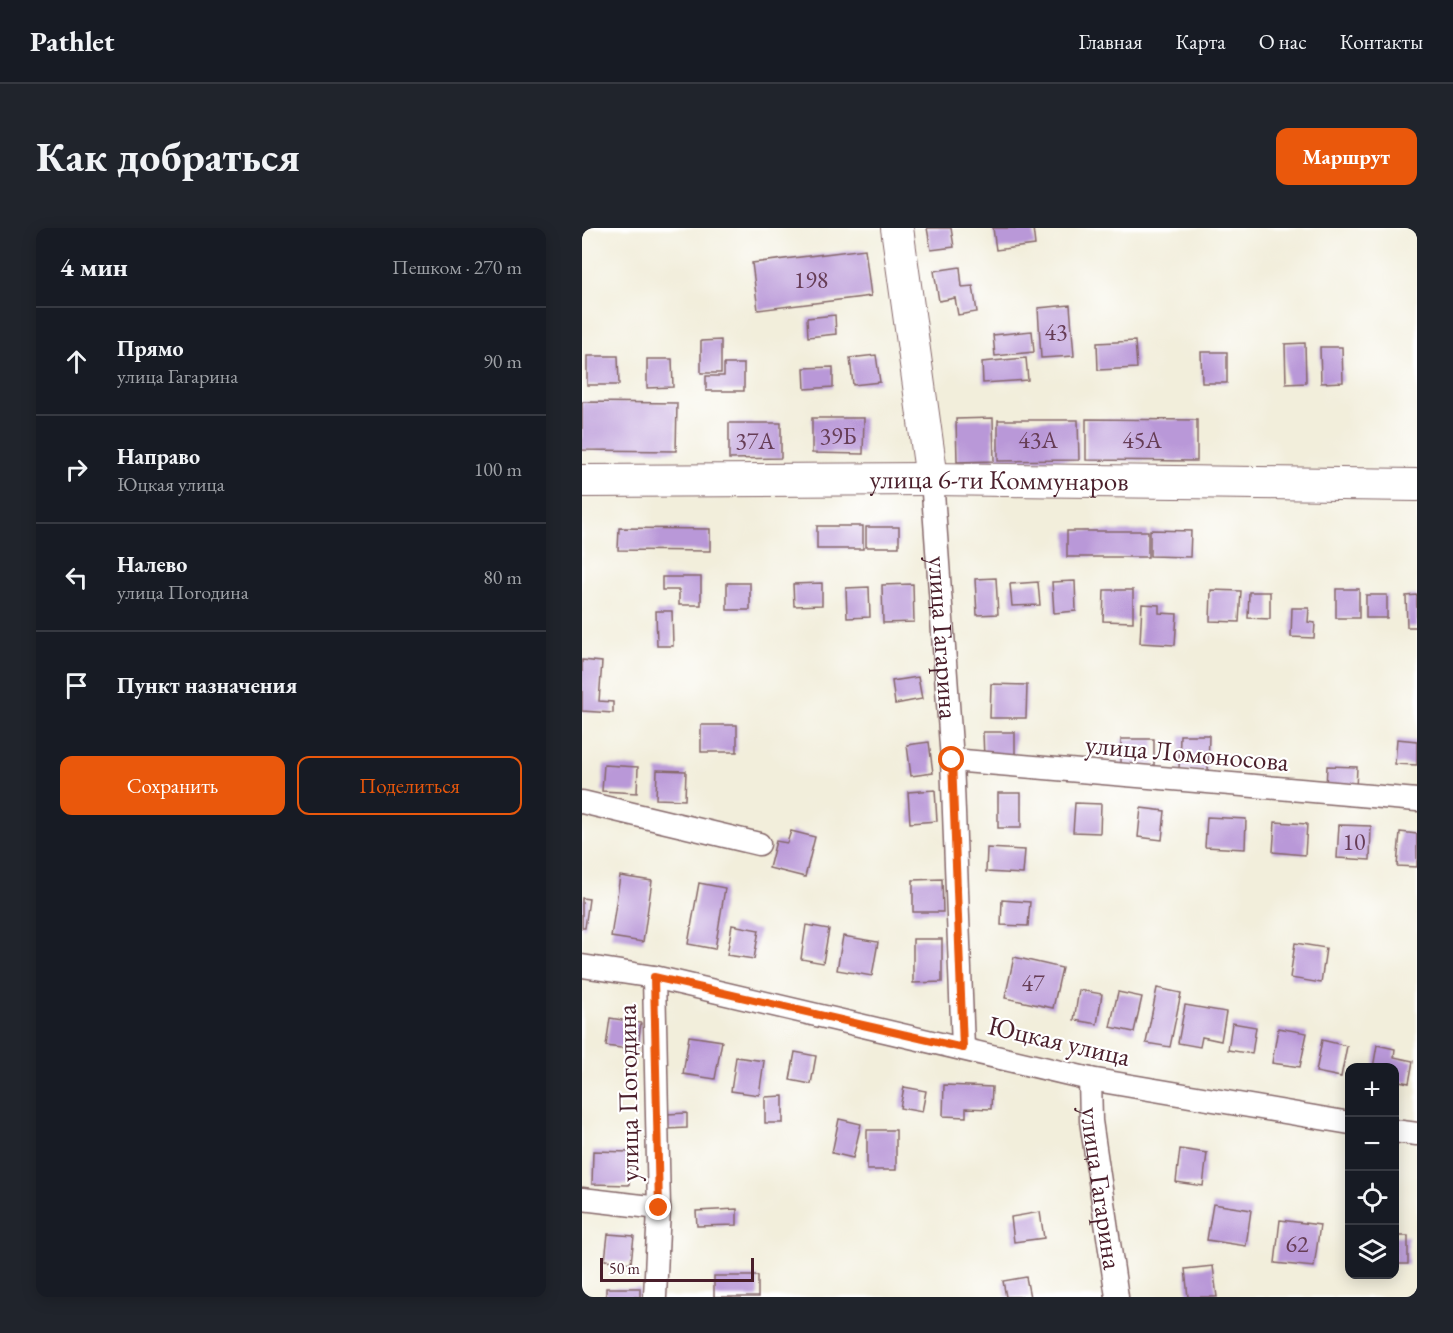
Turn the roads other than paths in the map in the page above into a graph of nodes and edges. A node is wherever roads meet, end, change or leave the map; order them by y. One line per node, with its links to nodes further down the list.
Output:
1 (897, 228): 2 (main road, улица Гагарина)
2 (932, 479): 3 (main road, улица 6-ти Коммунаров); 4 (main road, улица 6-ти Коммунаров); 5 (street, улица Гагарина)
3 (582, 481)
4 (1417, 485)
5 (952, 760): 6 (street, улица Ломоносова); 11 (street, улица Гагарина)
6 (1417, 800)
7 (582, 802): 8 (street)
8 (759, 844)
9 (582, 966): 10 (street, Юцкая улица)
10 (654, 977): 11 (street, Юцкая улица); 17 (street, улица Погодина)
11 (963, 1048): 12 (street, Юцкая улица)
12 (1090, 1079): 13 (street, Юцкая улица); 19 (street, улица Гагарина)
13 (1345, 1123)
14 (1399, 1132): 15 (street)
15 (1417, 1134)
16 (582, 1199): 17 (street, улица Погодина)
17 (659, 1208): 18 (street, улица Погодина)
18 (655, 1297)
19 (1117, 1297)

